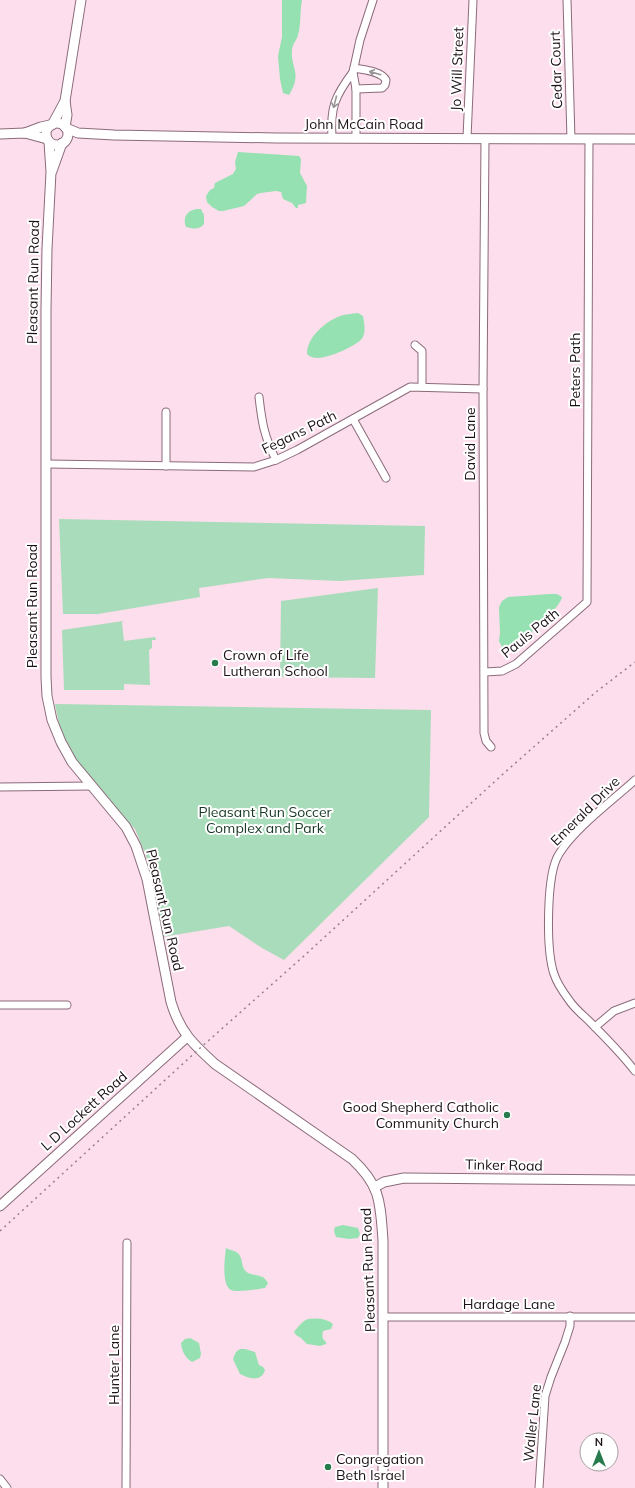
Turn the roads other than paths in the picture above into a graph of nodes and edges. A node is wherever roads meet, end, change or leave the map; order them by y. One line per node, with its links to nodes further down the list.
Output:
1 (81, 0): 7 (main road)
2 (373, 0): 5 (street)
3 (473, 0): 17 (street, Jo Will Street)
4 (567, 0): 19 (street, Cedar Court)
5 (354, 70): 6 (street); 6 (street, one-way to 5); 15 (street, one-way to 15)
6 (356, 89): 16 (street)
7 (65, 101): 8 (main road); 11 (main road)
8 (57, 115): 9 (main road); 10 (main road)
9 (51, 125): 10 (main road); 11 (main road); 22 (main road)
10 (41, 127): 12 (main road)
11 (65, 128): 14 (main road, John McCain Road); 23 (main road)
12 (25, 133): 13 (main road); 22 (main road)
13 (0, 134)
14 (92, 134): 15 (main road, John McCain Road); 23 (main road, John McCain Road)
15 (332, 138): 16 (main road, John McCain Road)
16 (356, 138): 17 (main road, John McCain Road)
17 (467, 138): 18 (main road, John McCain Road)
18 (485, 139): 19 (main road, John McCain Road); 27 (street, David Lane)
19 (571, 139): 20 (main road, John McCain Road)
20 (589, 139): 21 (main road, John McCain Road); 35 (street, Peters Path)
21 (635, 139)
22 (48, 140): 23 (main road); 24 (main road, Pleasant Run Road)
23 (64, 144): 24 (main road, Pleasant Run Road)
24 (51, 172): 32 (main road, Pleasant Run Road)
25 (415, 345): 26 (street)
26 (422, 387): 27 (street, Fegans Path); 30 (street, Fegans Path)
27 (483, 388): 36 (street, David Lane)
28 (259, 397): 31 (street)
29 (166, 412): 33 (street)
30 (353, 419): 31 (street, Fegans Path); 34 (street)
31 (276, 460): 33 (street, Fegans Path)
32 (47, 464): 33 (street, Fegans Path); 39 (main road, Pleasant Run Road)
33 (166, 466)
34 (386, 478)
35 (587, 602): 36 (street, Pauls Path)
36 (484, 672): 37 (street, David Lane)
37 (491, 747)
38 (635, 780): 44 (street, Emerald Drive)
39 (92, 786): 40 (street); 45 (main road, Pleasant Run Road)
40 (0, 787)
41 (635, 1003): 44 (street)
42 (0, 1005): 43 (street)
43 (68, 1005)
44 (595, 1026): 46 (street, Emerald Drive)
45 (188, 1037): 48 (main road, Pleasant Run Road); 49 (main road, L D Lockett Road)
46 (635, 1071)
47 (635, 1180): 48 (main road, Tinker Road)
48 (375, 1186): 52 (main road, Pleasant Run Road)
49 (0, 1206)
50 (127, 1243): 56 (street, Hunter Lane)
51 (570, 1316): 52 (street, Hardage Lane); 53 (street, Hardage Lane); 58 (street, Waller Lane)
52 (384, 1317): 57 (main road, Pleasant Run Road)
53 (635, 1317)
54 (0, 1479): 55 (street)
55 (7, 1488)
56 (126, 1488)
57 (383, 1488)
58 (539, 1488)

